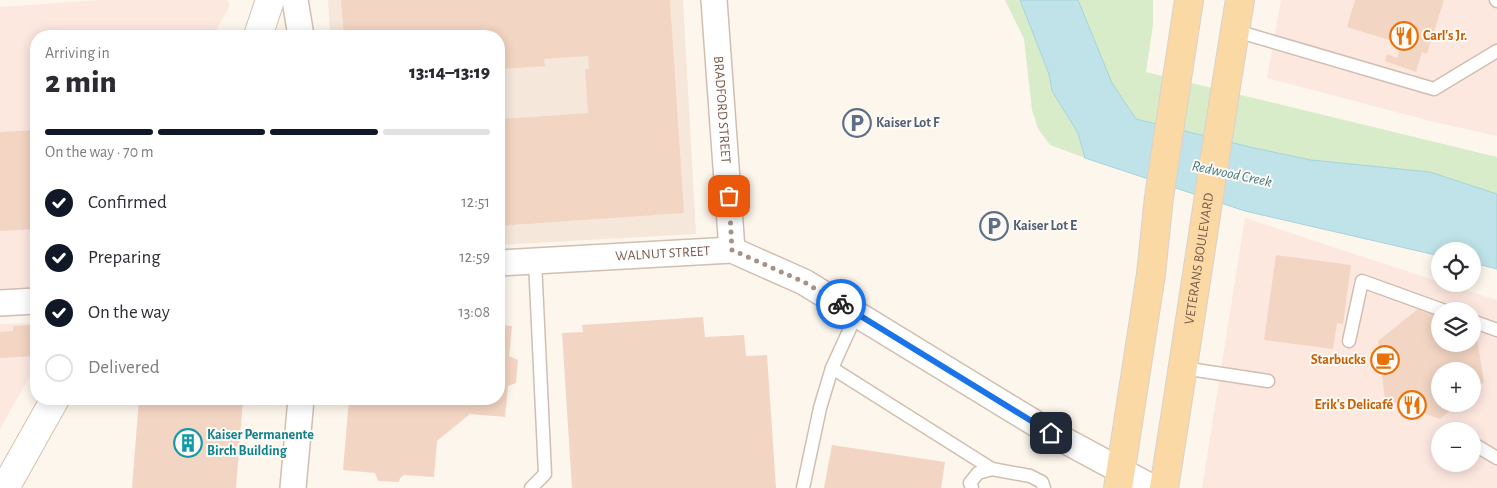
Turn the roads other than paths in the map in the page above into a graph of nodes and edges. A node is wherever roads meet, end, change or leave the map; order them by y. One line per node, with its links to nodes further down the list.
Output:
1 (270, 0): 8 (street)
2 (295, 0): 9 (street)
3 (714, 0): 14 (street, BRADFORD STREET)
4 (1168, 0): 12 (main road)
5 (1189, 0): 12 (main road)
6 (1240, 0): 13 (main road, VETERANS BOULEVARD)
7 (1257, 0): 10 (main road)
8 (260, 30)
9 (300, 30)
10 (1243, 33): 11 (lane); 13 (main road)
11 (1497, 51)
12 (1180, 58): 32 (main road)
13 (1230, 60): 25 (main road, VETERANS BOULEVARD)
14 (732, 250): 15 (street, WALNUT STREET); 20 (street, WALNUT STREET)
15 (535, 261): 16 (street, WALNUT STREET); 35 (lane)
16 (505, 263)
17 (30, 301): 18 (street)
18 (0, 303)
19 (1431, 306): 23 (lane)
20 (857, 313): 24 (lane); 32 (street, WALNUT STREET)
21 (1481, 324): 22 (lane)
22 (1497, 330)
23 (1349, 341)
24 (832, 368): 31 (lane); 36 (lane)
25 (1183, 368): 26 (lane); 40 (main road, VETERANS BOULEVARD)
26 (1268, 381)
27 (51, 405): 33 (street)
28 (300, 405): 34 (street)
29 (1481, 449): 30 (lane)
30 (1497, 458)
31 (992, 469): 37 (lane); 38 (lane)
32 (1119, 479): 39 (street, WALNUT STREET)
33 (5, 488)
34 (293, 488)
35 (531, 488)
36 (803, 488)
37 (972, 488)
38 (1044, 488)
39 (1153, 488)
40 (1164, 488)

